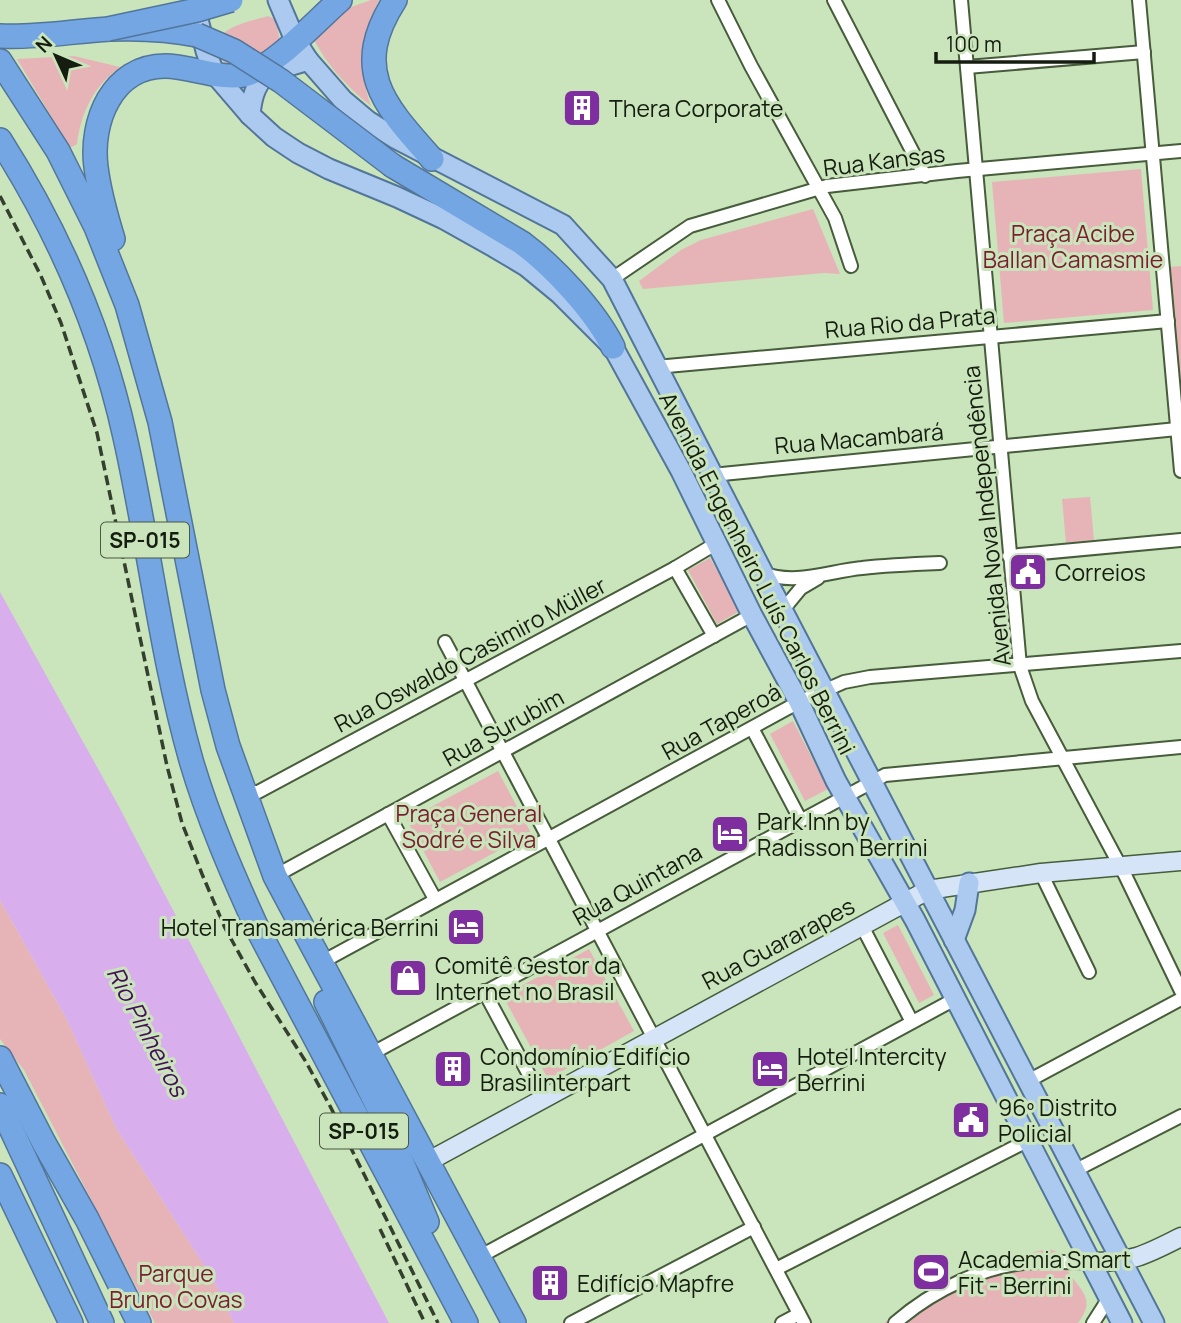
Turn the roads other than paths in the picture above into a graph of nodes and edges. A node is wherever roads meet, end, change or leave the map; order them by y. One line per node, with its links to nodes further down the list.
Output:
1 (193, 0): 17 (main road, Avenida Engenheiro Luís Carlos Berrini)
2 (231, 0): 10 (highway, bridge)
3 (278, 0): 12 (main road, Avenida Engenheiro Luís Carlos Berrini)
4 (340, 0): 12 (highway)
5 (395, 0): 23 (highway)
6 (718, 0): 27 (street)
7 (834, 0): 25 (street)
8 (961, 0): 16 (street, Avenida Nova Independência)
9 (1139, 0): 13 (street)
10 (108, 29): 11 (highway); 33 (highway, bridge)
11 (0, 36)
12 (295, 40): 14 (main road, Avenida Engenheiro Luís Carlos Berrini); 17 (highway)
13 (1144, 52): 16 (street); 22 (street)
14 (308, 60): 19 (main road); 23 (main road, Avenida Engenheiro Luís Carlos Berrini)
15 (0, 61): 26 (highway)
16 (967, 66): 24 (street, Avenida Nova Independência)
17 (214, 73): 19 (main road, Avenida Engenheiro Luís Carlos Berrini); 30 (highway)
18 (0, 89): 26 (highway)
19 (250, 115): 33 (main road, Avenida Engenheiro Luís Carlos Berrini)
20 (0, 140): 103 (highway, SP-015)
21 (1181, 151): 22 (street, Rua Kansas)
22 (1153, 154): 24 (street, Rua Kansas); 31 (street)
23 (432, 159): 29 (main road, Avenida Engenheiro Luís Carlos Berrini)
24 (976, 170): 25 (street, Rua Kansas); 32 (street, Avenida Nova Independência)
25 (925, 176): 27 (street, Rua Kansas)
26 (73, 180): 30 (highway)
27 (820, 188): 28 (street); 29 (street, Rua Kansas)
28 (852, 266)
29 (612, 279): 34 (main road, Avenida Engenheiro Luís Carlos Berrini)
30 (127, 305): 60 (highway)
31 (1168, 321): 32 (street, Rua Rio da Prata); 35 (street)
32 (990, 336): 34 (street, Rua Rio da Prata); 36 (street, Avenida Nova Independência)
33 (613, 347): 40 (main road, Avenida Engenheiro Luís Carlos Berrini)
34 (656, 367): 38 (main road, Avenida Engenheiro Luís Carlos Berrini)
35 (1177, 429): 36 (street, Rua Macambará); 37 (street)
36 (1000, 445): 38 (street, Rua Macambará); 41 (street, Avenida Nova Independência)
37 (1181, 471)
38 (712, 475): 44 (main road, Avenida Engenheiro Luís Carlos Berrini)
39 (1181, 540): 41 (street)
40 (717, 542): 43 (street, Rua Oswaldo Casimiro Müller); 47 (main road, Avenida Engenheiro Luís Carlos Berrini)
41 (1009, 556): 51 (street, Avenida Nova Independência)
42 (940, 563): 45 (street)
43 (675, 568): 48 (street); 52 (street, Rua Oswaldo Casimiro Müller)
44 (763, 573): 45 (street); 46 (main road, Avenida Engenheiro Luís Carlos Berrini)
45 (827, 574): 46 (street)
46 (782, 611): 53 (main road, Avenida Engenheiro Luís Carlos Berrini)
47 (752, 615): 48 (street, Rua Surubim); 54 (main road, Avenida Engenheiro Luís Carlos Berrini)
48 (714, 636): 57 (street, Rua Surubim)
49 (445, 642): 52 (street)
50 (1181, 651): 51 (street, Rua Taperoá)
51 (1020, 666): 53 (street, Rua Taperoá); 58 (street, Avenida Nova Independência)
52 (465, 681): 57 (street); 60 (street, Rua Oswaldo Casimiro Müller)
53 (825, 690): 54 (street, Rua Taperoá); 59 (main road, Avenida Engenheiro Luís Carlos Berrini)
54 (799, 702): 55 (street, Rua Taperoá); 61 (main road, Avenida Engenheiro Luís Carlos Berrini)
55 (752, 728): 64 (street); 65 (street, Rua Taperoá)
56 (1181, 747): 58 (street, Rua Quintana)
57 (503, 752): 63 (street, Rua Surubim); 65 (street)
58 (1064, 758): 59 (street, Rua Quintana); 67 (street, Avenida Nova Independência)
59 (872, 780): 61 (street, Rua Quintana); 71 (main road, Avenida Engenheiro Luís Carlos Berrini)
60 (242, 787): 62 (highway)
61 (844, 795): 64 (street, Rua Quintana); 73 (main road, Avenida Engenheiro Luís Carlos Berrini)
62 (250, 810): 69 (highway); 103 (highway)
63 (388, 814): 69 (street, Rua Surubim); 72 (street)
64 (800, 819): 75 (street, Rua Quintana)
65 (548, 838): 72 (street, Rua Taperoá); 75 (street)
66 (1181, 861): 67 (street, Rua Guararapes)
67 (1119, 866): 68 (street, Rua Guararapes); 80 (street, Avenida Nova Independência)
68 (1041, 873): 70 (street, Rua Guararapes); 78 (street)
69 (275, 876): 77 (highway)
70 (969, 883): 71 (street, Rua Guararapes); 76 (main road)
71 (928, 890): 73 (street, Rua Guararapes); 76 (main road, Avenida Engenheiro Luís Carlos Berrini)
72 (435, 899): 77 (street, Rua Taperoá)
73 (906, 902): 74 (street, Rua Guararapes); 81 (main road, Avenida Engenheiro Luís Carlos Berrini)
74 (862, 926): 83 (street); 84 (street, Rua Guararapes)
75 (597, 930): 79 (street, Rua Quintana); 84 (street)
76 (954, 940): 87 (main road, Avenida Engenheiro Luís Carlos Berrini)
77 (322, 962): 85 (highway)
78 (1089, 972)
79 (484, 991): 85 (street, Rua Quintana); 88 (street)
80 (1181, 991)
81 (955, 999): 83 (street); 92 (main road, Avenida Engenheiro Luís Carlos Berrini)
82 (1181, 999): 87 (street)
83 (912, 1022): 91 (street)
84 (654, 1038): 88 (street, Rua Guararapes); 91 (street)
85 (371, 1054): 93 (highway)
86 (0, 1058): 107 (highway)
87 (1028, 1081): 94 (main road, Avenida Engenheiro Luís Carlos Berrini)
88 (542, 1098): 93 (street, Rua Guararapes)
89 (0, 1105): 106 (highway)
90 (1181, 1116): 94 (street)
91 (705, 1134): 96 (street); 98 (street)
92 (1027, 1140): 99 (main road, Avenida Engenheiro Luís Carlos Berrini); 101 (street)
93 (429, 1161): 98 (highway)
94 (1076, 1170): 100 (main road, Avenida Engenheiro Luís Carlos Berrini)
95 (0, 1175): 105 (highway)
96 (754, 1227): 101 (street); 109 (street)
97 (1181, 1237): 100 (street)
98 (479, 1257): 108 (highway)
99 (1090, 1262): 100 (street); 102 (main road, Avenida Engenheiro Luís Carlos Berrini); 111 (street)
100 (1123, 1262): 114 (main road, Avenida Engenheiro Luís Carlos Berrini)
101 (776, 1269): 104 (street)
102 (1109, 1298): 112 (street); 113 (main road, Avenida Engenheiro Luís Carlos Berrini)
103 (464, 1318)
104 (802, 1318): 110 (street)
105 (71, 1323)
106 (102, 1323)
107 (139, 1323)
108 (514, 1323)
109 (570, 1323)
110 (782, 1323)
111 (895, 1323)
112 (1093, 1323)
113 (1122, 1323)
114 (1154, 1323)

